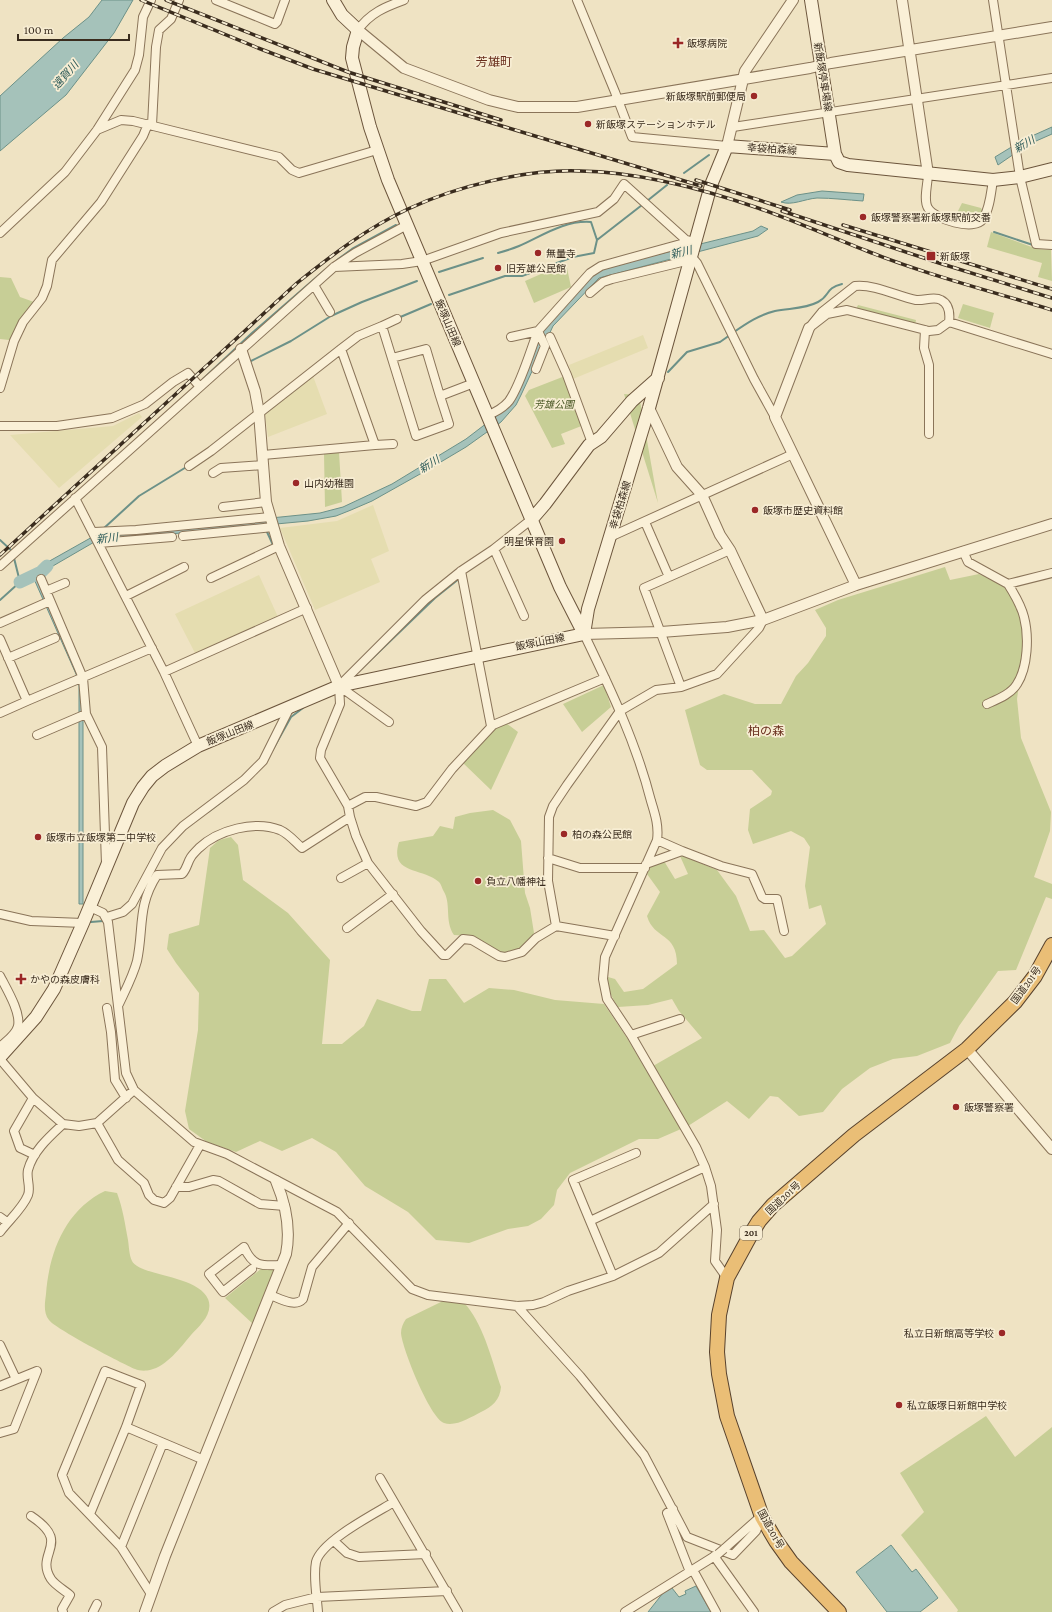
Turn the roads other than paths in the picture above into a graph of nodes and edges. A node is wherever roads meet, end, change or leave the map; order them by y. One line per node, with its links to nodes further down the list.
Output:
1 (151, 0): 25 (street)
2 (179, 0): 23 (street)
3 (216, 0): 4 (street)
4 (285, 0)
5 (333, 0): 13 (main road)
6 (404, 0): 13 (street)
7 (577, 0): 21 (street)
8 (793, 0): 18 (street)
9 (812, 0): 16 (main road, 新飯塚停車場線)
10 (902, 0): 15 (street)
11 (993, 0): 14 (street)
12 (1052, 27): 14 (street)
13 (358, 30): 21 (street); 27 (main road, 飯塚山田線)
14 (999, 36): 15 (street); 19 (street)
15 (910, 50): 16 (street); 20 (street)
16 (821, 65): 18 (street); 22 (main road, 新飯塚停車場線)
17 (1052, 78): 19 (street)
18 (743, 79): 21 (street); 24 (street)
19 (1006, 85): 20 (street); 31 (street)
20 (917, 98): 22 (street); 30 (street)
21 (618, 100): 26 (street)
22 (833, 111): 24 (street); 28 (main road, 新飯塚停車場線)
23 (150, 124): 25 (street); 27 (street); 60 (street)
24 (733, 127): 26 (street)
25 (97, 130): 34 (street)
26 (727, 146): 28 (main road, 幸袋柏森線); 36 (main road, 幸袋柏森線)
27 (378, 150): 33 (main road, 飯塚山田線)
28 (835, 154): 30 (main road)
29 (1052, 169): 31 (main road)
30 (928, 174): 32 (main road); 32 (street)
31 (1020, 177): 32 (main road); 35 (street)
32 (993, 180)
33 (407, 225): 37 (main road, 飯塚山田線); 38 (street)
34 (0, 232)
35 (1052, 245)
36 (692, 249): 37 (street); 40 (street); 49 (street); 57 (main road, 幸袋柏森線); 64 (street)
37 (422, 261): 38 (street); 58 (main road, 飯塚山田線)
38 (334, 267): 39 (street)
39 (314, 285): 43 (street); 53 (street)
40 (590, 293)
41 (844, 294): 42 (street); 45 (street); 47 (street)
42 (847, 310): 47 (street); 48 (street)
43 (330, 312)
44 (397, 319): 46 (street)
45 (949, 322): 48 (street); 54 (street)
46 (382, 326): 52 (street); 55 (street)
47 (809, 328): 64 (street)
48 (925, 330): 67 (street)
49 (539, 332): 50 (street); 56 (street); 65 (street)
50 (511, 336)
51 (550, 337): 68 (street)
52 (341, 348): 63 (street); 70 (street)
53 (241, 349): 59 (street); 63 (street)
54 (1052, 354)
55 (392, 358): 61 (street); 61 (street)
56 (536, 369)
57 (658, 378): 62 (main road, 幸袋柏森線); 68 (main road)
58 (474, 383): 61 (street); 65 (main road, 飯塚山田線)
59 (198, 385): 66 (street); 76 (street)
60 (0, 388)
61 (440, 396)
62 (650, 408): 75 (street); 85 (main road, 幸袋柏森線)
63 (259, 413): 72 (street); 73 (street)
64 (775, 417): 71 (street)
65 (490, 421): 79 (main road, 飯塚山田線)
66 (0, 426)
67 (929, 434)
68 (592, 443): 79 (main road)
69 (393, 444): 70 (street)
70 (375, 445): 72 (street)
71 (793, 454): 75 (street); 100 (street)
72 (263, 460): 74 (street); 77 (street)
73 (189, 466)
74 (213, 473)
75 (702, 495): 81 (street); 88 (street)
76 (75, 498): 86 (street); 91 (street)
77 (266, 502): 78 (street); 80 (street)
78 (223, 507)
79 (532, 519): 90 (street); 109 (main road, 飯塚山田線)
80 (271, 522): 83 (street); 86 (street); 87 (street)
81 (645, 522): 85 (street); 95 (street)
82 (1052, 524): 89 (street)
83 (183, 536)
84 (172, 537): 86 (street)
85 (610, 537): 109 (main road, 幸袋柏森線)
86 (97, 538): 102 (street)
87 (279, 546): 97 (street); 104 (street)
88 (730, 550): 95 (street); 106 (street)
89 (963, 551): 99 (street); 100 (street)
90 (495, 552): 94 (street); 105 (street)
91 (0, 566)
92 (184, 567): 102 (street)
93 (1052, 573): 99 (street)
94 (462, 575): 113 (street); 118 (street)
95 (669, 577): 108 (street)
96 (41, 578): 101 (street)
97 (211, 578)
98 (65, 583): 101 (street)
99 (1008, 584): 121 (street)
100 (856, 585): 106 (street)
101 (46, 591): 103 (street)
102 (126, 596): 112 (street)
103 (48, 602): 107 (street); 116 (street)
104 (306, 608): 115 (street); 118 (street)
105 (524, 616)
106 (763, 620): 108 (street); 119 (street)
107 (0, 623)
108 (661, 632): 109 (street); 119 (street)
109 (584, 634): 113 (main road, 飯塚山田線); 117 (street)
110 (55, 638): 114 (street)
111 (0, 639): 114 (street)
112 (152, 648): 115 (street); 116 (street)
113 (478, 656): 118 (main road, 飯塚山田線); 127 (street)
114 (8, 658): 120 (street)
115 (164, 672): 129 (street)
116 (80, 678): 120 (street); 125 (street)
117 (605, 678): 123 (street); 127 (street)
118 (339, 686): 122 (main road, 飯塚山田線); 126 (street); 130 (street)
119 (681, 687): 123 (street)
120 (27, 701): 124 (street)
121 (987, 704)
122 (289, 709): 129 (main road, 飯塚山田線); 139 (street)
123 (620, 711): 132 (street); 134 (street)
124 (0, 713)
125 (82, 716): 128 (street); 136 (street)
126 (389, 722)
127 (491, 726): 130 (street)
128 (37, 734)
129 (198, 746): 136 (main road, 飯塚山田線)
130 (348, 806): 131 (street)
131 (350, 817): 135 (street); 139 (street)
132 (657, 840): 133 (street); 137 (street)
133 (682, 851): 137 (street); 147 (street)
134 (548, 858): 137 (street); 145 (street)
135 (368, 863): 138 (street); 140 (street)
136 (106, 864): 141 (main road, 飯塚山田線)
137 (646, 866): 148 (street)
138 (341, 878)
139 (145, 887): 143 (street); 151 (street)
140 (393, 894): 145 (street); 146 (street)
141 (90, 907): 143 (street); 144 (main road, 飯塚山田線)
142 (0, 914): 144 (street)
143 (107, 917): 151 (street)
144 (83, 923): 157 (main road, 飯塚山田線)
145 (556, 926): 148 (street)
146 (347, 928)
147 (784, 931)
148 (615, 936): 154 (street)
149 (1052, 945): 156 (highway, 国道201号 / 201)
150 (0, 976): 155 (street)
151 (119, 1004): 158 (street)
152 (107, 1008): 160 (street)
153 (680, 1019): 154 (street)
154 (631, 1036): 167 (street)
155 (0, 1047)
156 (967, 1049): 164 (street); 180 (highway, 国道201号 / 201)
157 (0, 1058): 159 (street)
158 (134, 1090): 160 (street); 163 (street)
159 (33, 1098): 162 (street); 166 (street)
160 (126, 1098): 161 (street)
161 (97, 1123): 162 (street); 169 (street)
162 (64, 1124): 166 (street)
163 (200, 1145): 168 (street); 169 (street)
164 (1052, 1148)
165 (636, 1153): 173 (street)
166 (35, 1155): 174 (street)
167 (705, 1168): 170 (street); 173 (street)
168 (276, 1181): 171 (street); 175 (street)
169 (176, 1187): 171 (street)
170 (714, 1204): 179 (street); 180 (street)
171 (285, 1206): 177 (street)
172 (0, 1217): 174 (street)
173 (590, 1221): 179 (street)
174 (7, 1222): 176 (street)
175 (348, 1223): 181 (street); 182 (street)
176 (0, 1232)
177 (282, 1265): 178 (street); 181 (street)
178 (252, 1269)
179 (614, 1276): 182 (street)
180 (727, 1278): 195 (highway, 国道201号 / 201)
181 (270, 1295): 189 (street)
182 (517, 1306): 192 (street)
183 (0, 1345): 184 (street)
184 (16, 1380): 185 (street); 187 (street)
185 (0, 1386)
186 (126, 1427): 188 (street); 193 (street); 193 (street)
187 (0, 1433)
188 (163, 1443): 189 (street); 197 (street)
189 (204, 1460): 202 (street)
190 (380, 1478): 191 (street)
191 (394, 1502): 196 (street); 199 (street)
192 (672, 1509): 195 (street); 200 (street)
193 (90, 1514): 197 (street)
194 (31, 1516): 205 (street)
195 (762, 1517): 198 (street); 214 (highway, 国道201号 / 201)
196 (334, 1541): 199 (street); 203 (street)
197 (121, 1546): 202 (street)
198 (719, 1553): 200 (street); 213 (street)
199 (426, 1554): 201 (street)
200 (692, 1571): 211 (street); 212 (street)
201 (447, 1591): 203 (street); 210 (street)
202 (151, 1594): 207 (street)
203 (317, 1597): 208 (street); 209 (street)
204 (97, 1604): 206 (street)
205 (63, 1612)
206 (93, 1612)
207 (145, 1612)
208 (273, 1612)
209 (318, 1612)
210 (458, 1612)
211 (625, 1612)
212 (716, 1612)
213 (754, 1612)
214 (839, 1612)

